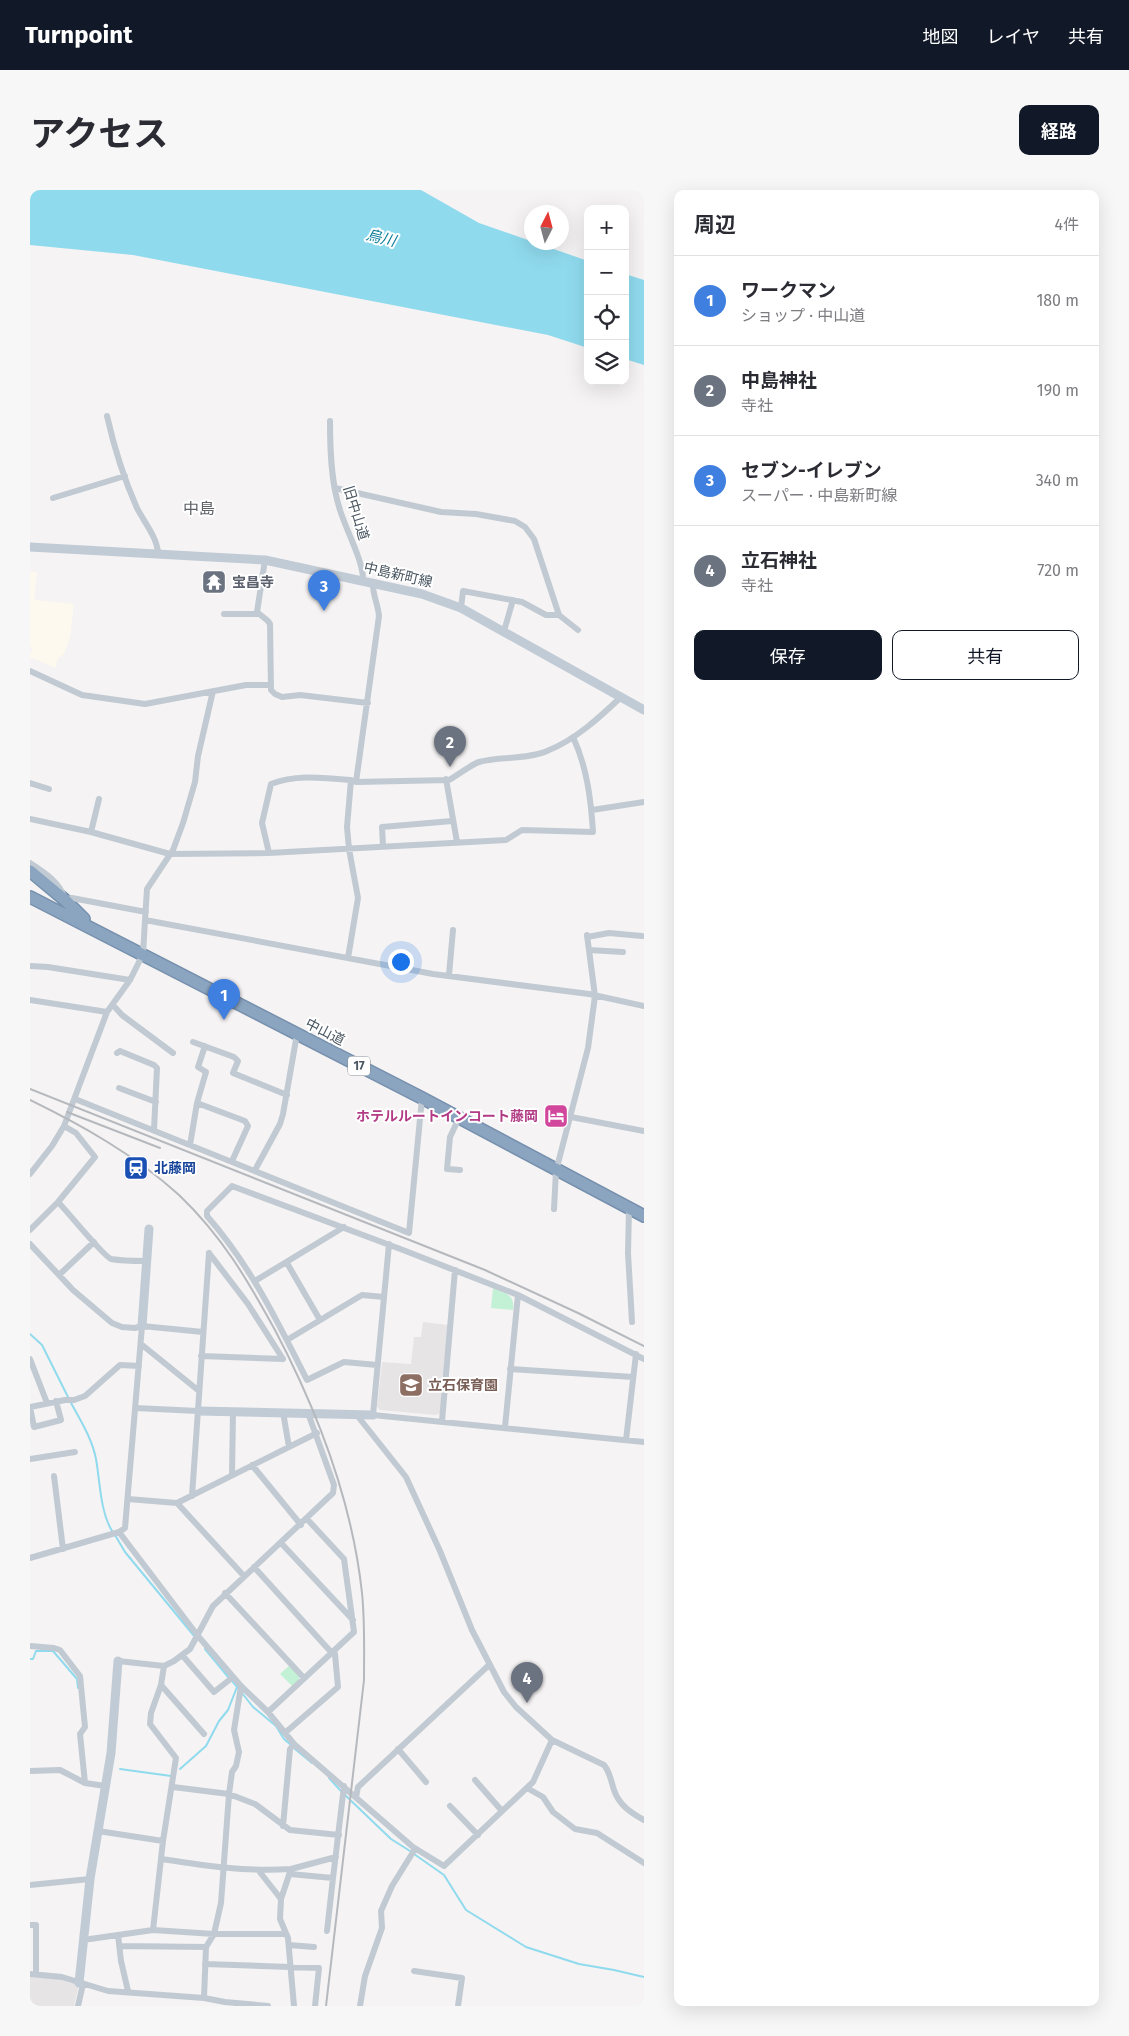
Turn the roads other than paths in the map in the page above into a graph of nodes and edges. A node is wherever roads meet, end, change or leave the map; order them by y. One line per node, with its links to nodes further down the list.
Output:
1 (108, 416): 3 (street)
2 (330, 421): 4 (street, 旧中山道)
3 (126, 476): 5 (street); 7 (street)
4 (335, 488): 9 (street, 旧中山道); 15 (street)
5 (53, 498)
6 (30, 547): 7 (main road, 中島新町線)
7 (158, 553): 8 (main road, 中島新町線)
8 (265, 560): 9 (main road, 中島新町線); 14 (street)
9 (363, 580): 10 (main road, 中島新町線)
10 (373, 583): 12 (main road, 中島新町線); 22 (street)
11 (513, 600): 12 (street); 15 (street); 17 (street)
12 (461, 608): 17 (main road, 中島新町線)
13 (224, 614): 14 (street)
14 (258, 614): 19 (street)
15 (559, 615): 16 (street)
16 (578, 630)
17 (504, 631): 21 (main road, 中島新町線)
18 (30, 671): 20 (street)
19 (270, 685): 20 (street); 22 (street)
20 (214, 691): 39 (street)
21 (621, 697): 23 (main road, 中島新町線); 24 (street)
22 (368, 703): 26 (street)
23 (644, 710)
24 (573, 737): 25 (street); 31 (street)
25 (446, 779): 26 (street); 33 (street)
26 (354, 781): 37 (street); 38 (street)
27 (30, 783): 28 (street)
28 (49, 789)
29 (99, 799): 34 (street)
30 (644, 802): 31 (street)
31 (592, 810): 35 (street)
32 (30, 819): 34 (street)
33 (452, 821): 35 (street); 36 (street)
34 (91, 832): 39 (street)
35 (457, 842): 36 (street)
36 (383, 846): 37 (street)
37 (349, 849): 38 (street); 54 (street)
38 (269, 853): 39 (street)
39 (170, 854): 45 (street)
40 (30, 863): 43 (street)
41 (30, 872): 43 (highway)
42 (30, 889): 46 (highway, 中山道 / 17)
43 (65, 900): 45 (street); 48 (highway)
44 (31, 903): 46 (highway, 中山道 / 17); 48 (highway, 17)
45 (146, 912): 47 (street)
46 (72, 917): 48 (highway, 中山道 / 17)
47 (146, 920): 53 (street); 54 (street)
48 (92, 928): 53 (highway, 中山道 / 17)
49 (453, 930): 56 (street)
50 (642, 936): 51 (street)
51 (589, 950): 52 (street); 58 (street)
52 (623, 952)
53 (143, 954): 57 (street); 63 (highway, 中山道 / 17)
54 (348, 958): 56 (street)
55 (30, 966): 57 (street)
56 (449, 975): 58 (street)
57 (130, 980): 60 (street)
58 (595, 996): 61 (street); 74 (street)
59 (30, 1000): 62 (street)
60 (113, 1005): 62 (street); 67 (street)
61 (644, 1006)
62 (107, 1012): 71 (street)
63 (297, 1034): 69 (street); 70 (highway, 中山道 / 17)
64 (193, 1042): 65 (street)
65 (205, 1046): 69 (street); 73 (street)
66 (117, 1053): 72 (street)
67 (173, 1053)
68 (120, 1088): 72 (street)
69 (287, 1095): 81 (street)
70 (422, 1098): 75 (highway, 中山道 / 17); 81 (street)
71 (75, 1099): 76 (street); 77 (street)
72 (156, 1102): 77 (street)
73 (197, 1103): 79 (street); 80 (street)
74 (571, 1117): 78 (street); 83 (street)
75 (459, 1118): 82 (street); 83 (highway, 中山道 / 17)
76 (64, 1126): 84 (street); 85 (street)
77 (154, 1130): 79 (street)
78 (644, 1131)
79 (190, 1145): 80 (street)
80 (232, 1161): 81 (street)
81 (255, 1170)
82 (460, 1170)
83 (556, 1171): 86 (highway, 中山道 / 17); 87 (street)
84 (30, 1174)
85 (58, 1202): 91 (street); 92 (street)
86 (629, 1208): 88 (highway, 中山道 / 17); 103 (street)
87 (554, 1209)
88 (644, 1216)
89 (344, 1227): 94 (street); 96 (street); 99 (street)
90 (148, 1229): 95 (main road)
91 (30, 1230)
92 (94, 1242): 95 (street); 98 (street)
93 (30, 1244): 98 (street)
94 (388, 1244): 97 (street); 101 (street)
95 (146, 1261): 104 (main road)
96 (287, 1263): 99 (street); 102 (street)
97 (456, 1270): 100 (street); 127 (street)
98 (59, 1275): 104 (street)
99 (255, 1281): 106 (street)
100 (518, 1295): 108 (street); 114 (street)
101 (384, 1297): 102 (street); 112 (street)
102 (320, 1320): 106 (street)
103 (632, 1322)
104 (142, 1326): 105 (street); 107 (street)
105 (203, 1332): 109 (street); 109 (street)
106 (287, 1340): 112 (street)
107 (141, 1344): 113 (street); 116 (street)
108 (636, 1354): 111 (street); 115 (street)
109 (202, 1356): 116 (street)
110 (30, 1359): 118 (street)
111 (644, 1359)
112 (377, 1364): 126 (street)
113 (139, 1366): 117 (street); 120 (street)
114 (510, 1369): 115 (street); 128 (street)
115 (633, 1377): 130 (street)
116 (199, 1391): 121 (street)
117 (56, 1401): 118 (street); 119 (street)
118 (47, 1402): 119 (street)
119 (30, 1407)
120 (135, 1408): 121 (street); 139 (street)
121 (198, 1411): 122 (main road); 138 (street)
122 (233, 1412): 123 (main road); 136 (street)
123 (283, 1412): 124 (main road); 132 (street)
124 (308, 1413): 125 (main road); 129 (street)
125 (356, 1414): 126 (main road); 156 (street)
126 (373, 1415): 127 (street)
127 (442, 1421): 128 (street)
128 (505, 1427): 130 (street)
129 (317, 1433): 132 (street); 141 (street)
130 (626, 1440): 131 (street)
131 (644, 1442)
132 (289, 1447): 135 (street)
133 (75, 1452): 134 (street)
134 (30, 1458)
135 (252, 1465): 136 (street); 142 (street)
136 (232, 1475): 138 (street)
137 (54, 1476): 145 (street)
138 (192, 1496): 140 (street)
139 (128, 1499): 140 (street); 143 (street)
140 (177, 1503): 148 (street)
141 (307, 1519): 142 (street); 150 (street)
142 (301, 1524): 144 (street)
143 (120, 1532): 145 (street); 151 (street)
144 (281, 1543): 147 (street); 150 (street)
145 (63, 1549): 146 (street)
146 (30, 1558)
147 (254, 1567): 148 (street); 153 (street)
148 (244, 1576): 149 (street)
149 (225, 1593): 151 (street); 159 (street)
150 (353, 1620): 153 (street)
151 (198, 1636): 154 (street); 158 (street)
152 (30, 1646): 171 (street)
153 (331, 1652): 159 (street); 163 (street)
154 (182, 1655): 157 (street); 158 (street)
155 (118, 1661): 157 (street); 172 (main road)
156 (489, 1665): 165 (street); 167 (street)
157 (164, 1666): 160 (street)
158 (233, 1677): 161 (street)
159 (304, 1678): 162 (street)
160 (161, 1685): 164 (street); 174 (street)
161 (242, 1686): 162 (street); 176 (street)
162 (268, 1712): 163 (street)
163 (286, 1732): 166 (street)
164 (204, 1734)
165 (552, 1740): 175 (street); 180 (street)
166 (294, 1744): 173 (street); 181 (street)
167 (398, 1749): 170 (street); 177 (street)
168 (30, 1771): 171 (street)
169 (475, 1780): 179 (street)
170 (426, 1782)
171 (85, 1783): 172 (street)
172 (105, 1786): 182 (main road)
173 (344, 1786): 177 (street); 183 (street)
174 (173, 1787): 176 (street); 185 (street)
175 (526, 1788): 179 (street); 189 (street)
176 (229, 1794): 181 (street); 190 (street)
177 (356, 1797): 186 (street)
178 (450, 1806): 184 (street)
179 (502, 1811): 184 (street)
180 (644, 1820)
181 (283, 1826): 183 (street)
182 (98, 1831): 185 (street); 194 (main road)
183 (339, 1835): 187 (street)
184 (478, 1835): 186 (street)
185 (163, 1841): 188 (street)
186 (415, 1849): 219 (street)
187 (336, 1857): 192 (street); 193 (street)
188 (162, 1860): 190 (street); 198 (street)
189 (644, 1863)
190 (222, 1868): 191 (street); 200 (street)
191 (259, 1871): 192 (street); 196 (street)
192 (290, 1871): 193 (street); 196 (street)
193 (333, 1878): 199 (street)
194 (90, 1879): 195 (street); 203 (main road)
195 (30, 1885)
196 (281, 1899): 201 (street)
197 (30, 1925): 211 (street)
198 (153, 1930): 200 (street); 202 (street)
199 (328, 1931)
200 (214, 1934): 201 (street); 207 (street)
201 (286, 1934): 204 (street)
202 (118, 1935): 203 (street); 205 (street)
203 (83, 1940): 212 (main road)
204 (289, 1945): 206 (street); 209 (street)
205 (120, 1946): 207 (street); 213 (street)
206 (314, 1947)
207 (206, 1948): 208 (street)
208 (205, 1964): 209 (street); 214 (street)
209 (291, 1967): 217 (street); 218 (street)
210 (414, 1971): 220 (street)
211 (33, 1974): 212 (street)
212 (81, 1984): 213 (street); 215 (street)
213 (128, 1991): 214 (street)
214 (204, 1998): 216 (street)
215 (78, 2006)
216 (268, 2006)
217 (294, 2006)
218 (315, 2006)
219 (360, 2006)
220 (458, 2006)

